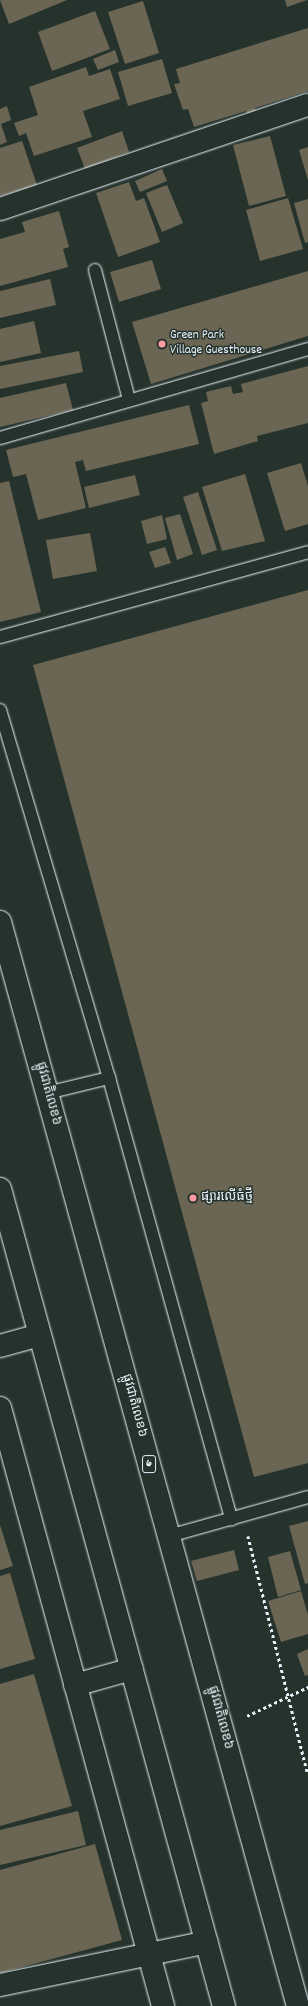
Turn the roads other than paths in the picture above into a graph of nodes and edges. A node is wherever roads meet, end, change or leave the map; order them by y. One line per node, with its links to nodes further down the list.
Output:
1 (308, 105): 2 (main road)
2 (0, 209)
3 (95, 270): 5 (lane)
4 (308, 348): 5 (lane)
5 (129, 400): 6 (lane)
6 (0, 438)
7 (308, 552): 8 (lane)
8 (0, 637)
9 (0, 710): 11 (lane)
10 (0, 922): 12 (main road, ផ្លូវជាតិលេខ៦ / 6)
11 (109, 1078): 12 (lane); 18 (lane)
12 (47, 1093): 19 (main road, ផ្លូវជាតិលេខ៦ / 6)
13 (0, 1189): 14 (main road)
14 (40, 1335): 15 (main road); 20 (main road)
15 (0, 1346)
16 (0, 1408): 21 (main road)
17 (308, 1497): 18 (lane)
18 (231, 1519): 19 (lane)
19 (169, 1536): 27 (main road, ផ្លូវជាតិលេខ៦ / 6)
20 (132, 1669): 21 (main road); 22 (main road)
21 (75, 1685): 23 (main road)
22 (207, 1942): 23 (main road); 26 (main road)
23 (148, 1955): 24 (main road); 25 (main road)
24 (0, 1985)
25 (163, 2006)
26 (224, 2006)
27 (298, 2006)

